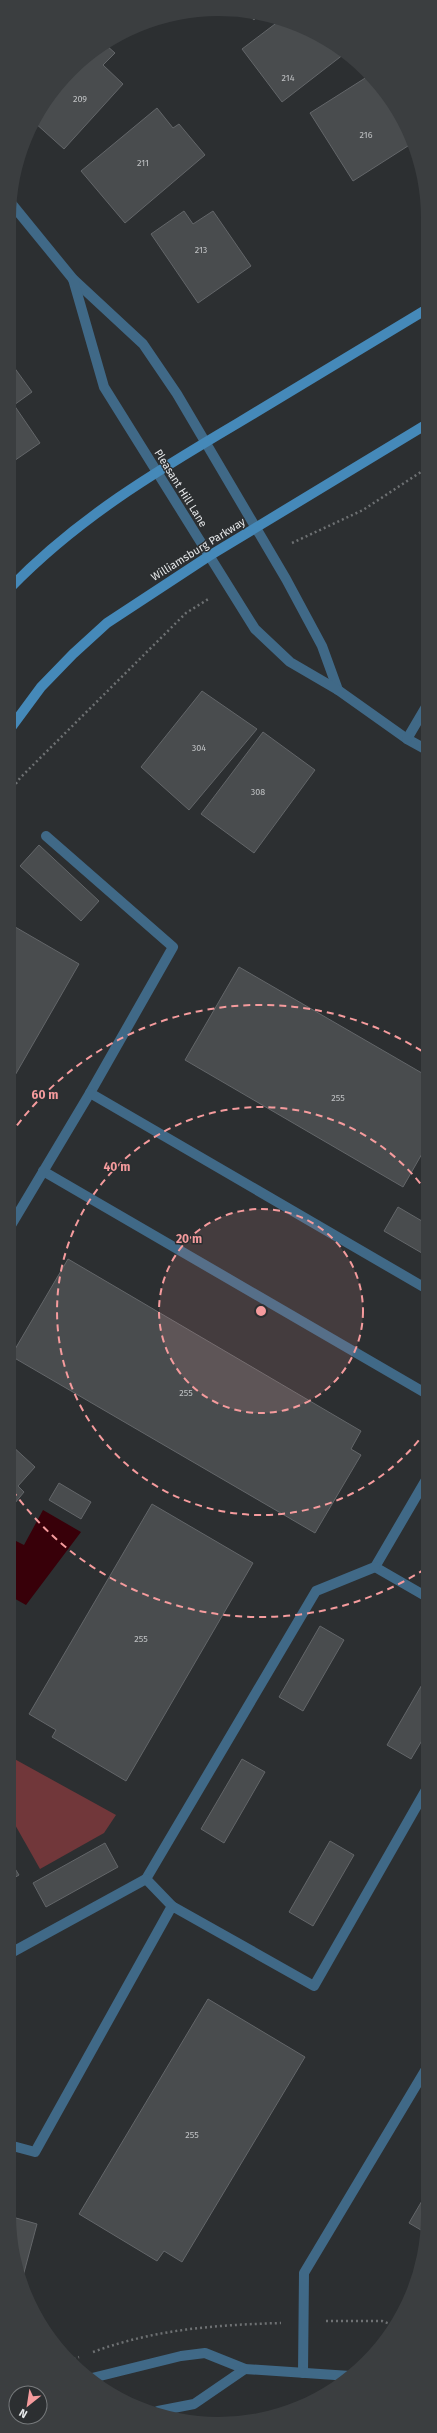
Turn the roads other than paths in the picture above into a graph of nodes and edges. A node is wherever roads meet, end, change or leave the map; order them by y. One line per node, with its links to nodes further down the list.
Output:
1 (16, 209): 2 (street, Pleasant Hill Lane)
2 (73, 279): 5 (street, Pleasant Hill Lane); 6 (street, Pleasant Hill Lane)
3 (421, 313): 5 (street)
4 (421, 428): 7 (street, Williamsburg Parkway)
5 (205, 442): 6 (street); 7 (street, Pleasant Hill Lane)
6 (156, 472): 8 (street, Pleasant Hill Lane); 9 (street)
7 (256, 527): 8 (street, Williamsburg Parkway); 10 (street, Pleasant Hill Lane)
8 (209, 556): 10 (street, Pleasant Hill Lane); 12 (street, Williamsburg Parkway)
9 (16, 582)
10 (338, 690): 13 (street, Pleasant Hill Lane)
11 (421, 715): 13 (street)
12 (16, 721)
13 (407, 738): 14 (street, Pleasant Hill Lane)
14 (421, 746)
15 (46, 836): 16 (street)
16 (90, 1093): 17 (street); 19 (street)
17 (43, 1171): 18 (street); 20 (street)
18 (16, 1217)
19 (421, 1286)
20 (421, 1391)
21 (421, 1488): 22 (street)
22 (375, 1567): 23 (street); 25 (street)
23 (421, 1593)
24 (421, 1797): 26 (street)
25 (146, 1879): 26 (street); 27 (street)
26 (172, 1906): 29 (street)
27 (16, 1950)
28 (421, 2077): 31 (street)
29 (16, 2147)
30 (245, 2369): 31 (street); 33 (street); 34 (street)
31 (303, 2373): 32 (street)
32 (341, 2375)
33 (97, 2377)
34 (165, 2410)

